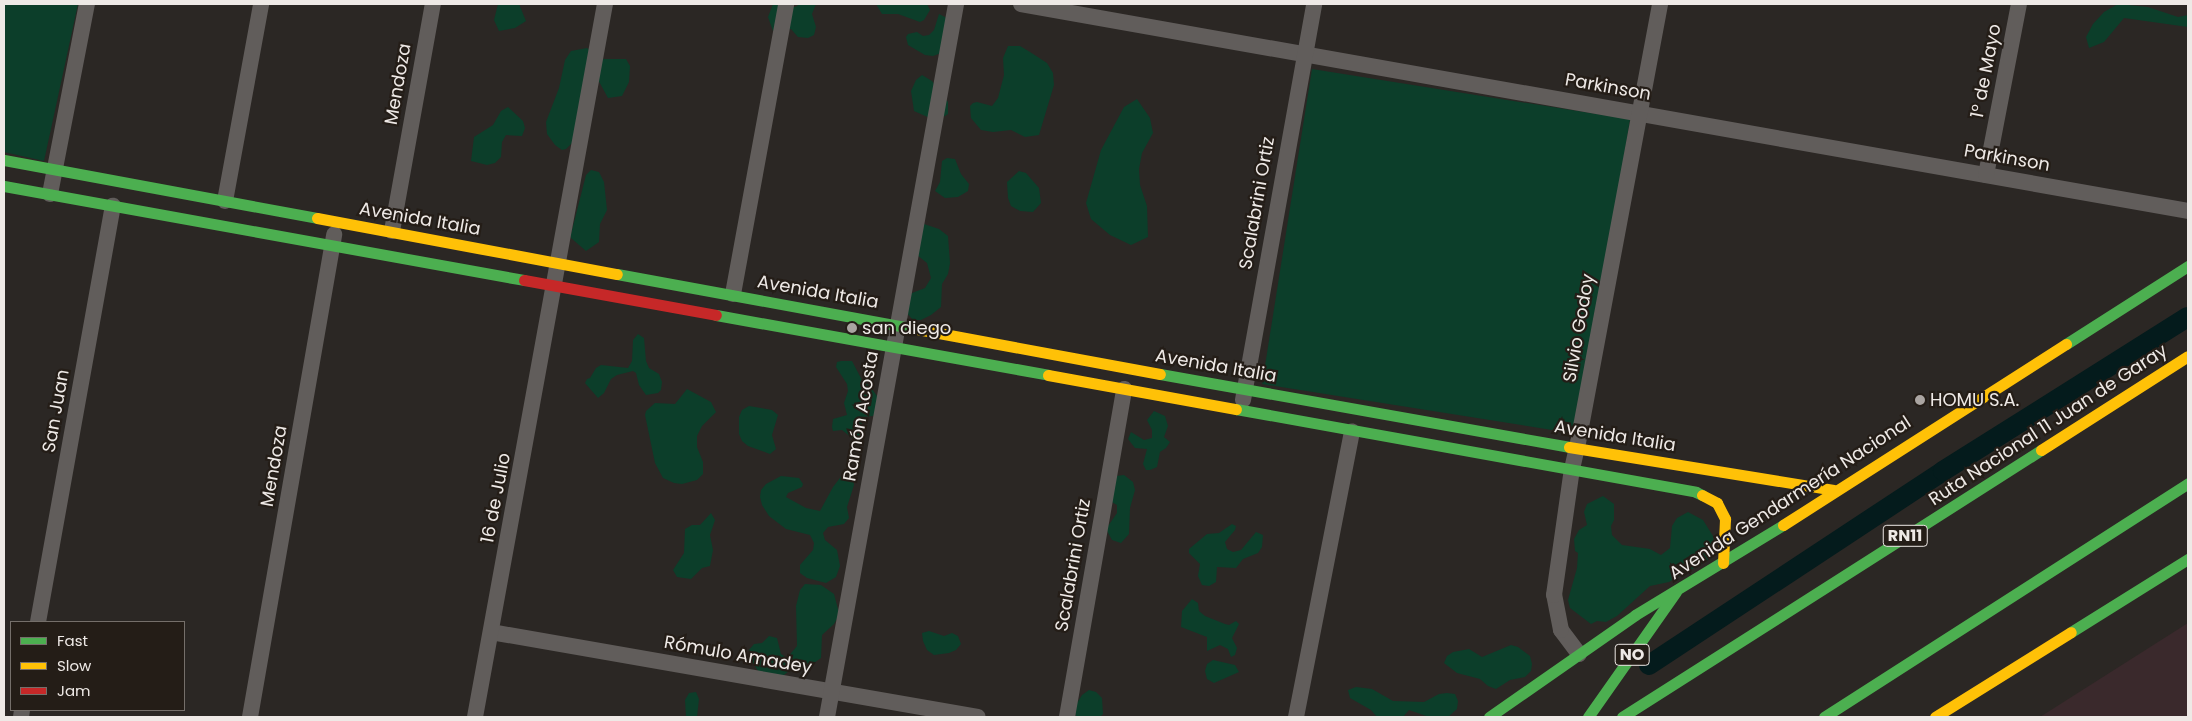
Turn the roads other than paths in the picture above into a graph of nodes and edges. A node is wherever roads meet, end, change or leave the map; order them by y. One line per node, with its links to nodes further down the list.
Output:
1 (87, 4): 14 (street)
2 (262, 4): 18 (street)
3 (433, 4): 22 (street, Mendoza)
4 (605, 4): 24 (street, 16 de Julio)
5 (786, 4): 27 (street)
6 (956, 4): 28 (street, Ramón Acosta)
7 (1021, 4): 11 (street, Parkinson)
8 (1314, 4): 11 (street, Scalabrini Ortiz)
9 (1660, 4): 12 (street, Silvio Godoy)
10 (2019, 4): 15 (street, 1° de Mayo)
11 (1304, 54): 12 (street, Parkinson); 32 (street, Scalabrini Ortiz)
12 (1638, 113): 15 (street, Parkinson); 35 (street, Silvio Godoy)
13 (4, 160): 14 (main road, Avenida Italia)
14 (54, 169): 17 (street); 18 (main road, Avenida Italia)
15 (1986, 175): 20 (street, Parkinson)
16 (4, 186): 17 (main road)
17 (50, 194): 19 (main road)
18 (225, 201): 21 (main road, Avenida Italia)
19 (114, 206): 23 (main road); 42 (street, San Juan)
20 (2188, 211)
21 (336, 221): 22 (main road, Avenida Italia); 23 (street, Mendoza)
22 (392, 231): 24 (main road, Avenida Italia)
23 (333, 246): 26 (main road); 46 (street, Mendoza)
24 (560, 262): 26 (street, 16 de Julio); 27 (main road, Avenida Italia)
25 (2188, 266): 38 (main road, Avenida Gendarmería Nacional)
26 (556, 286): 29 (main road); 43 (street, 16 de Julio)
27 (733, 294): 28 (main road, Avenida Italia)
28 (898, 325): 29 (street, Ramón Acosta); 32 (main road, Avenida Italia)
29 (894, 347): 31 (main road); 45 (street, Ramón Acosta)
30 (2188, 356): 54 (main road, Ruta Nacional 11 Juan de Garay / RN11)
31 (1124, 390): 33 (main road); 50 (street, Scalabrini Ortiz)
32 (1245, 390): 33 (street, Scalabrini Ortiz); 35 (main road, Avenida Italia)
33 (1241, 410): 34 (main road)
34 (1352, 431): 36 (main road); 51 (street)
35 (1578, 448): 36 (street, Silvio Godoy); 38 (main road, Avenida Italia)
36 (1572, 469): 40 (main road); 44 (street, Silvio Godoy)
37 (2188, 483): 55 (main road)
38 (1834, 490): 40 (main road, Avenida Gendarmería Nacional)
39 (2188, 559): 56 (main road)
40 (1723, 563): 41 (main road, Avenida Gendarmería Nacional)
41 (1676, 592): 44 (main road, Avenida Gendarmería Nacional); 53 (main road, NO)
42 (38, 621)
43 (491, 632): 45 (street, Rómulo Amadey); 47 (street, 16 de Julio)
44 (1579, 654): 52 (main road, Avenida Gendarmería Nacional)
45 (832, 691): 48 (street, Ramón Acosta); 49 (street, Rómulo Amadey)
46 (250, 717)
47 (475, 717)
48 (827, 717)
49 (978, 717)
50 (1067, 717)
51 (1296, 717)
52 (1489, 717)
53 (1588, 717)
54 (1622, 717)
55 (1824, 717)
56 (1935, 717)

